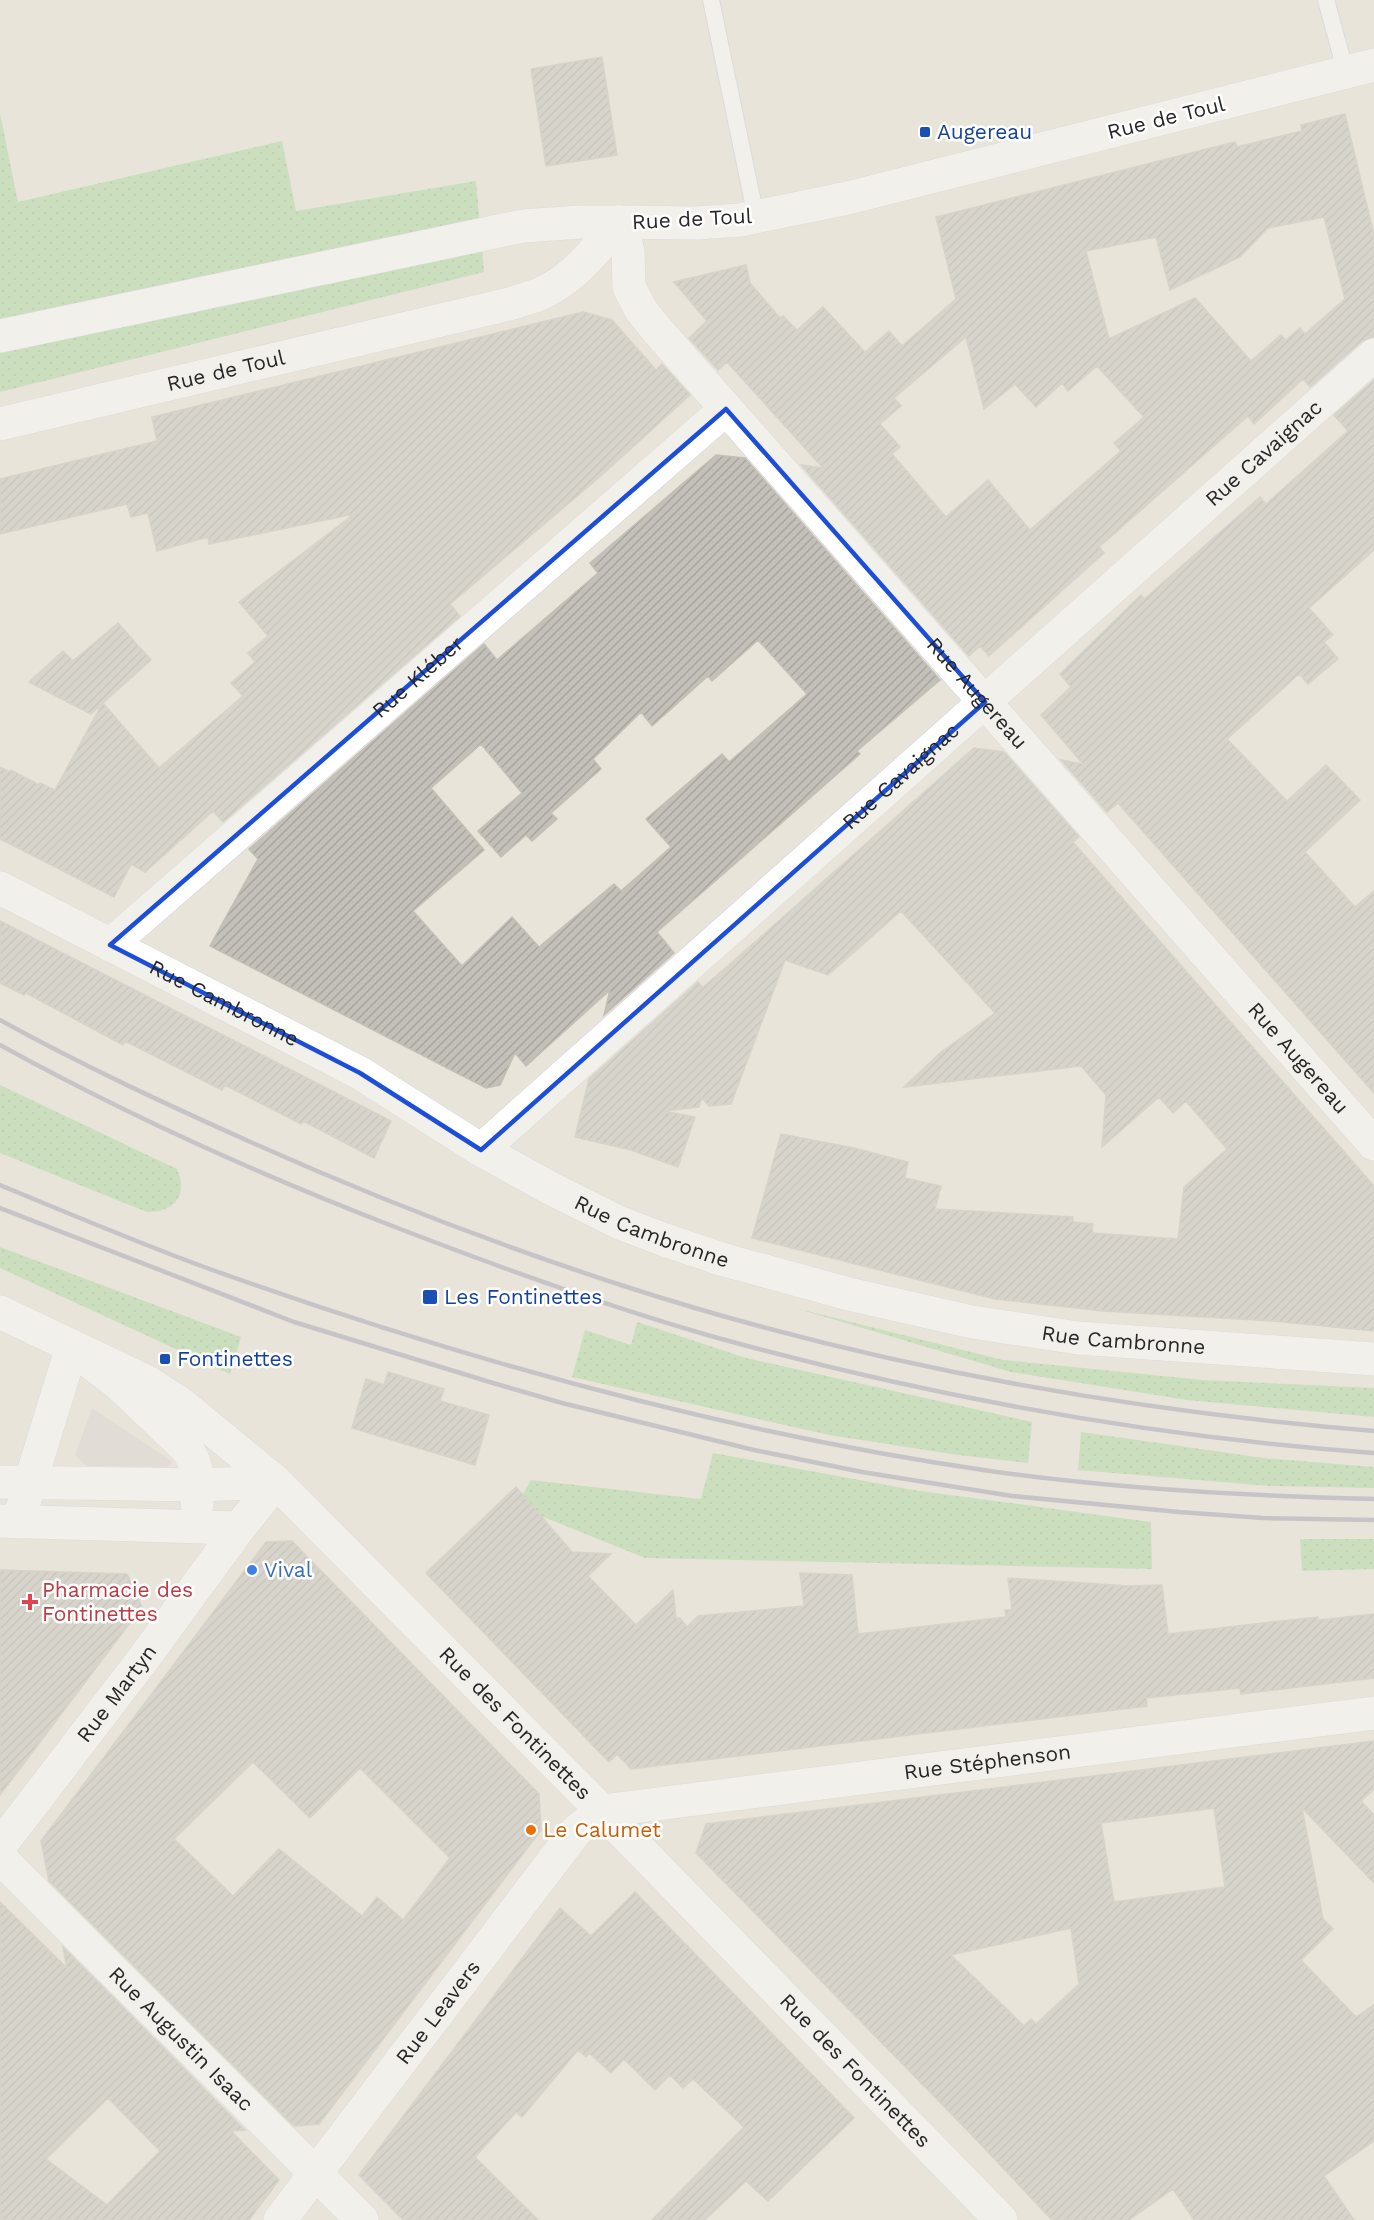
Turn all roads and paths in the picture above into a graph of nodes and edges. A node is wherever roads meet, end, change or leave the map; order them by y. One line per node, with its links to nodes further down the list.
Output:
1 (711, 0): 4 (lane)
2 (1326, 0): 3 (lane)
3 (1366, 72): 4 (street, Rue de Toul)
4 (756, 217): 5 (street, Rue de Toul)
5 (619, 222): 6 (street); 8 (street, Rue Augereau); 9 (street, Rue de Toul)
6 (0, 336)
7 (1374, 355): 10 (street, Rue Cavaignac)
8 (726, 409): 10 (street, Rue Augereau); 12 (street, Rue Kléber)
9 (0, 424)
10 (985, 702): 13 (street, Rue Augereau); 14 (street, Rue Cavaignac)
11 (0, 888): 12 (street, Rue Cambronne)
12 (110, 945): 14 (street, Rue Cambronne)
13 (1374, 1144)
14 (481, 1150): 17 (street, Rue Cambronne)
15 (0, 1312): 16 (street, Rue des Fontinettes)
16 (72, 1347): 18 (street); 19 (street, Rue des Fontinettes); 20 (street, Rue des Fontinettes)
17 (1374, 1359)
18 (15, 1482): 20 (street); 21 (street)
19 (276, 1482): 20 (street); 23 (street, Rue Martyn); 25 (street, Rue des Fontinettes)
20 (199, 1485): 22 (street, Rue des Fontinettes)
21 (9, 1521): 22 (street)
22 (194, 1527): 23 (street)
23 (239, 1528): 26 (street, Rue Martyn)
24 (1374, 1713): 25 (street, Rue Stéphenson)
25 (602, 1810): 28 (street, Rue Leavers); 31 (street, Rue des Fontinettes)
26 (0, 1846)
27 (0, 1858): 28 (street, Rue Augustin Isaac)
28 (315, 2174): 29 (street, Rue Leavers); 30 (street, Rue Augustin Isaac)
29 (280, 2220)
30 (362, 2220)
31 (1001, 2220)

